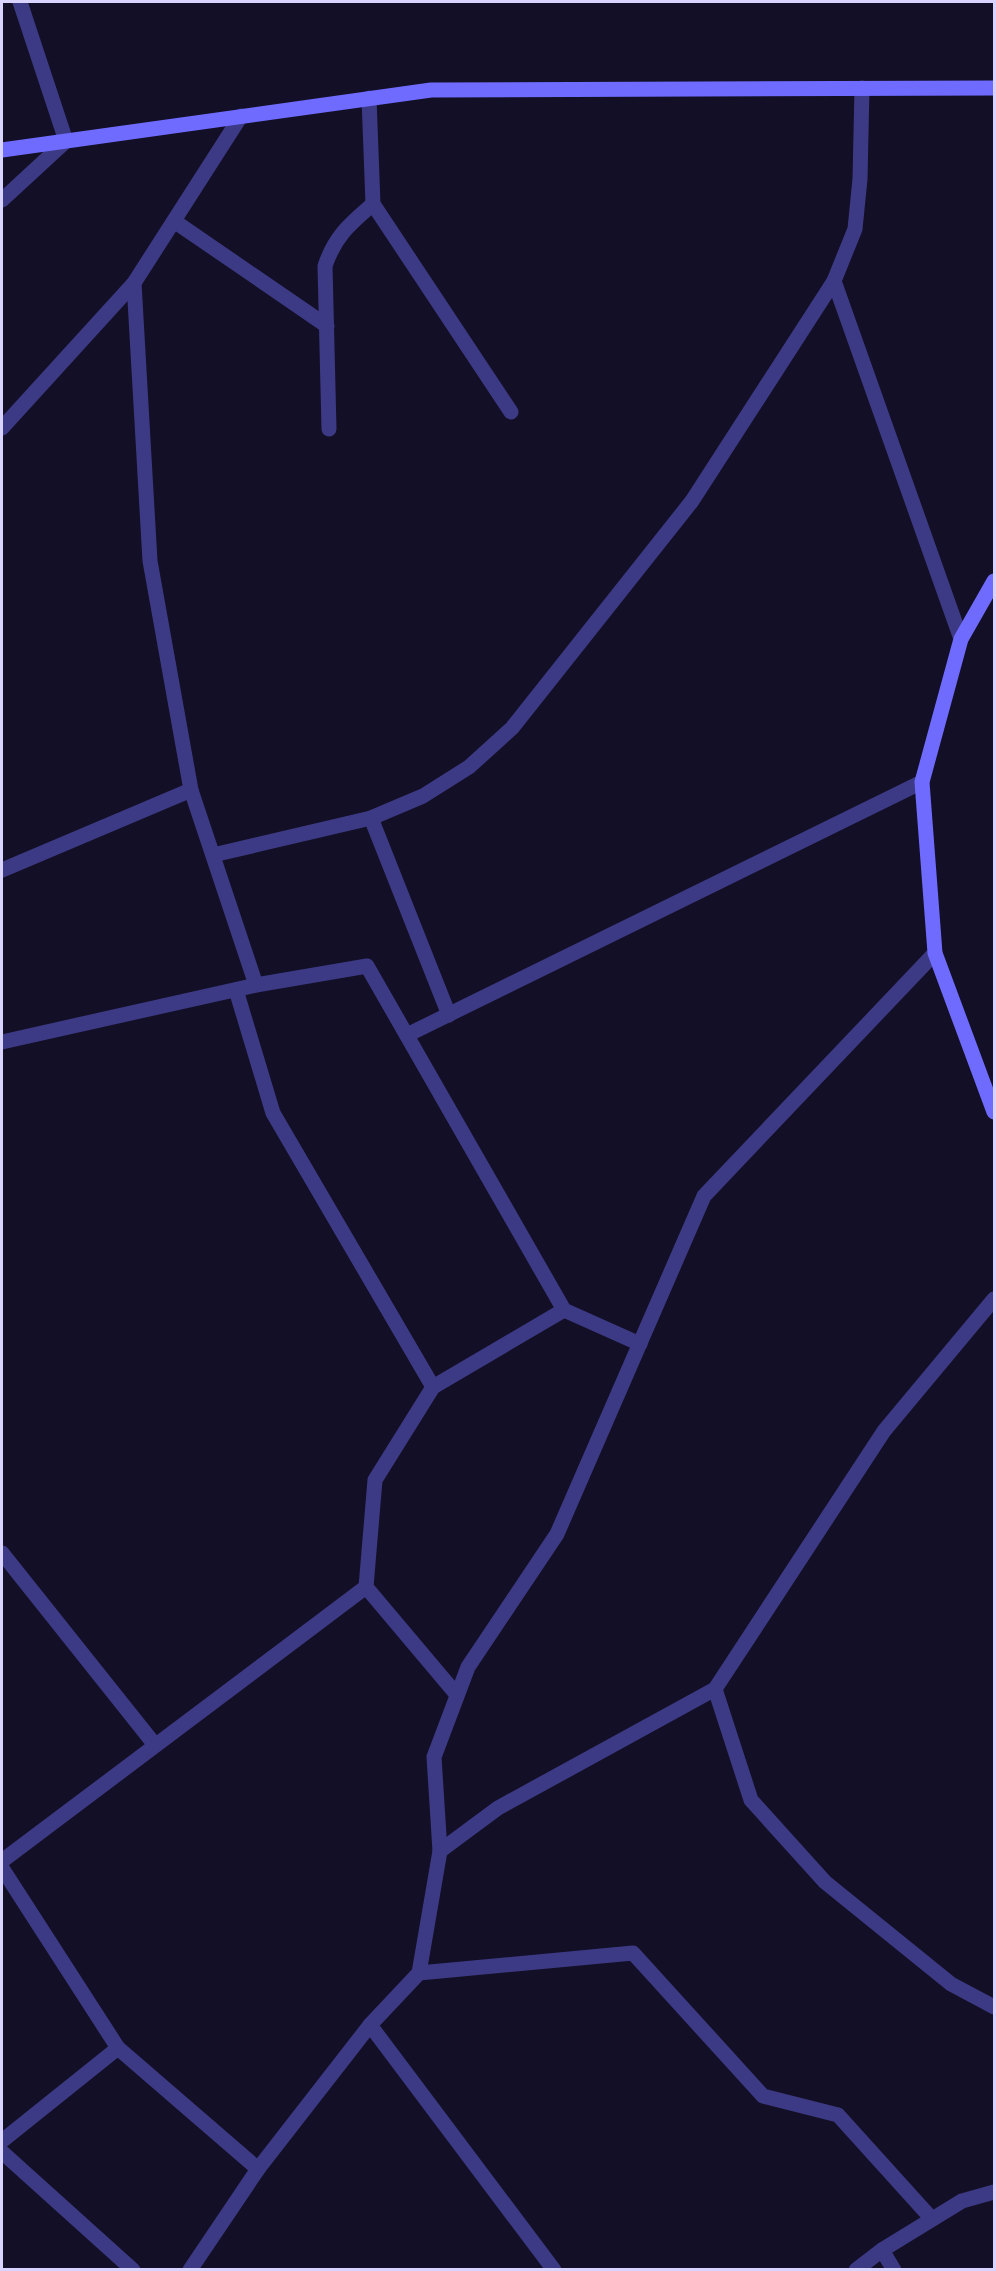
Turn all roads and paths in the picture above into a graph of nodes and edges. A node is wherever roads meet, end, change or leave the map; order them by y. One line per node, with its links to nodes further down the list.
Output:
1 (20, 2): 6 (street)
2 (861, 88): 3 (main road); 4 (main road); 11 (street)
3 (994, 88)
4 (369, 98): 5 (main road); 9 (street)
5 (241, 116): 6 (main road); 10 (street)
6 (66, 141): 7 (main road); 8 (street)
7 (2, 150)
8 (2, 200)
9 (373, 204): 13 (street); 14 (street)
10 (174, 221): 12 (street); 13 (street)
11 (834, 281): 18 (street); 21 (street)
12 (134, 282): 15 (street); 20 (street)
13 (327, 326): 16 (street)
14 (511, 412)
15 (2, 428)
16 (329, 429)
17 (994, 581): 18 (main road)
18 (962, 639): 19 (main road)
19 (922, 782): 24 (main road); 27 (street)
20 (191, 790): 22 (street); 23 (street)
21 (371, 818): 22 (street); 27 (street)
22 (213, 855): 25 (street)
23 (2, 870)
24 (935, 953): 30 (main road); 33 (street)
25 (256, 985): 26 (street); 28 (street)
26 (236, 990): 29 (street); 34 (street)
27 (449, 1015): 28 (street)
28 (407, 1035): 32 (street)
29 (2, 1042)
30 (994, 1112)
31 (994, 1299): 37 (street)
32 (564, 1310): 33 (street); 34 (street)
33 (640, 1344): 38 (street)
34 (433, 1387): 36 (street)
35 (2, 1553): 39 (street)
36 (366, 1587): 38 (street); 39 (street)
37 (715, 1689): 40 (street); 44 (street)
38 (457, 1695): 40 (street)
39 (155, 1745): 41 (street)
40 (440, 1851): 43 (street)
41 (2, 1861)
42 (2, 1868): 46 (street)
43 (418, 1973): 45 (street); 51 (street)
44 (994, 2007)
45 (370, 2025): 49 (street); 55 (street)
46 (118, 2048): 47 (street); 49 (street)
47 (2, 2141)
48 (2, 2152): 53 (street)
49 (258, 2169): 54 (street)
50 (994, 2192): 51 (street)
51 (932, 2219): 52 (street)
52 (882, 2250): 56 (street); 57 (street)
53 (133, 2270)
54 (190, 2270)
55 (554, 2270)
56 (856, 2270)
57 (894, 2270)

